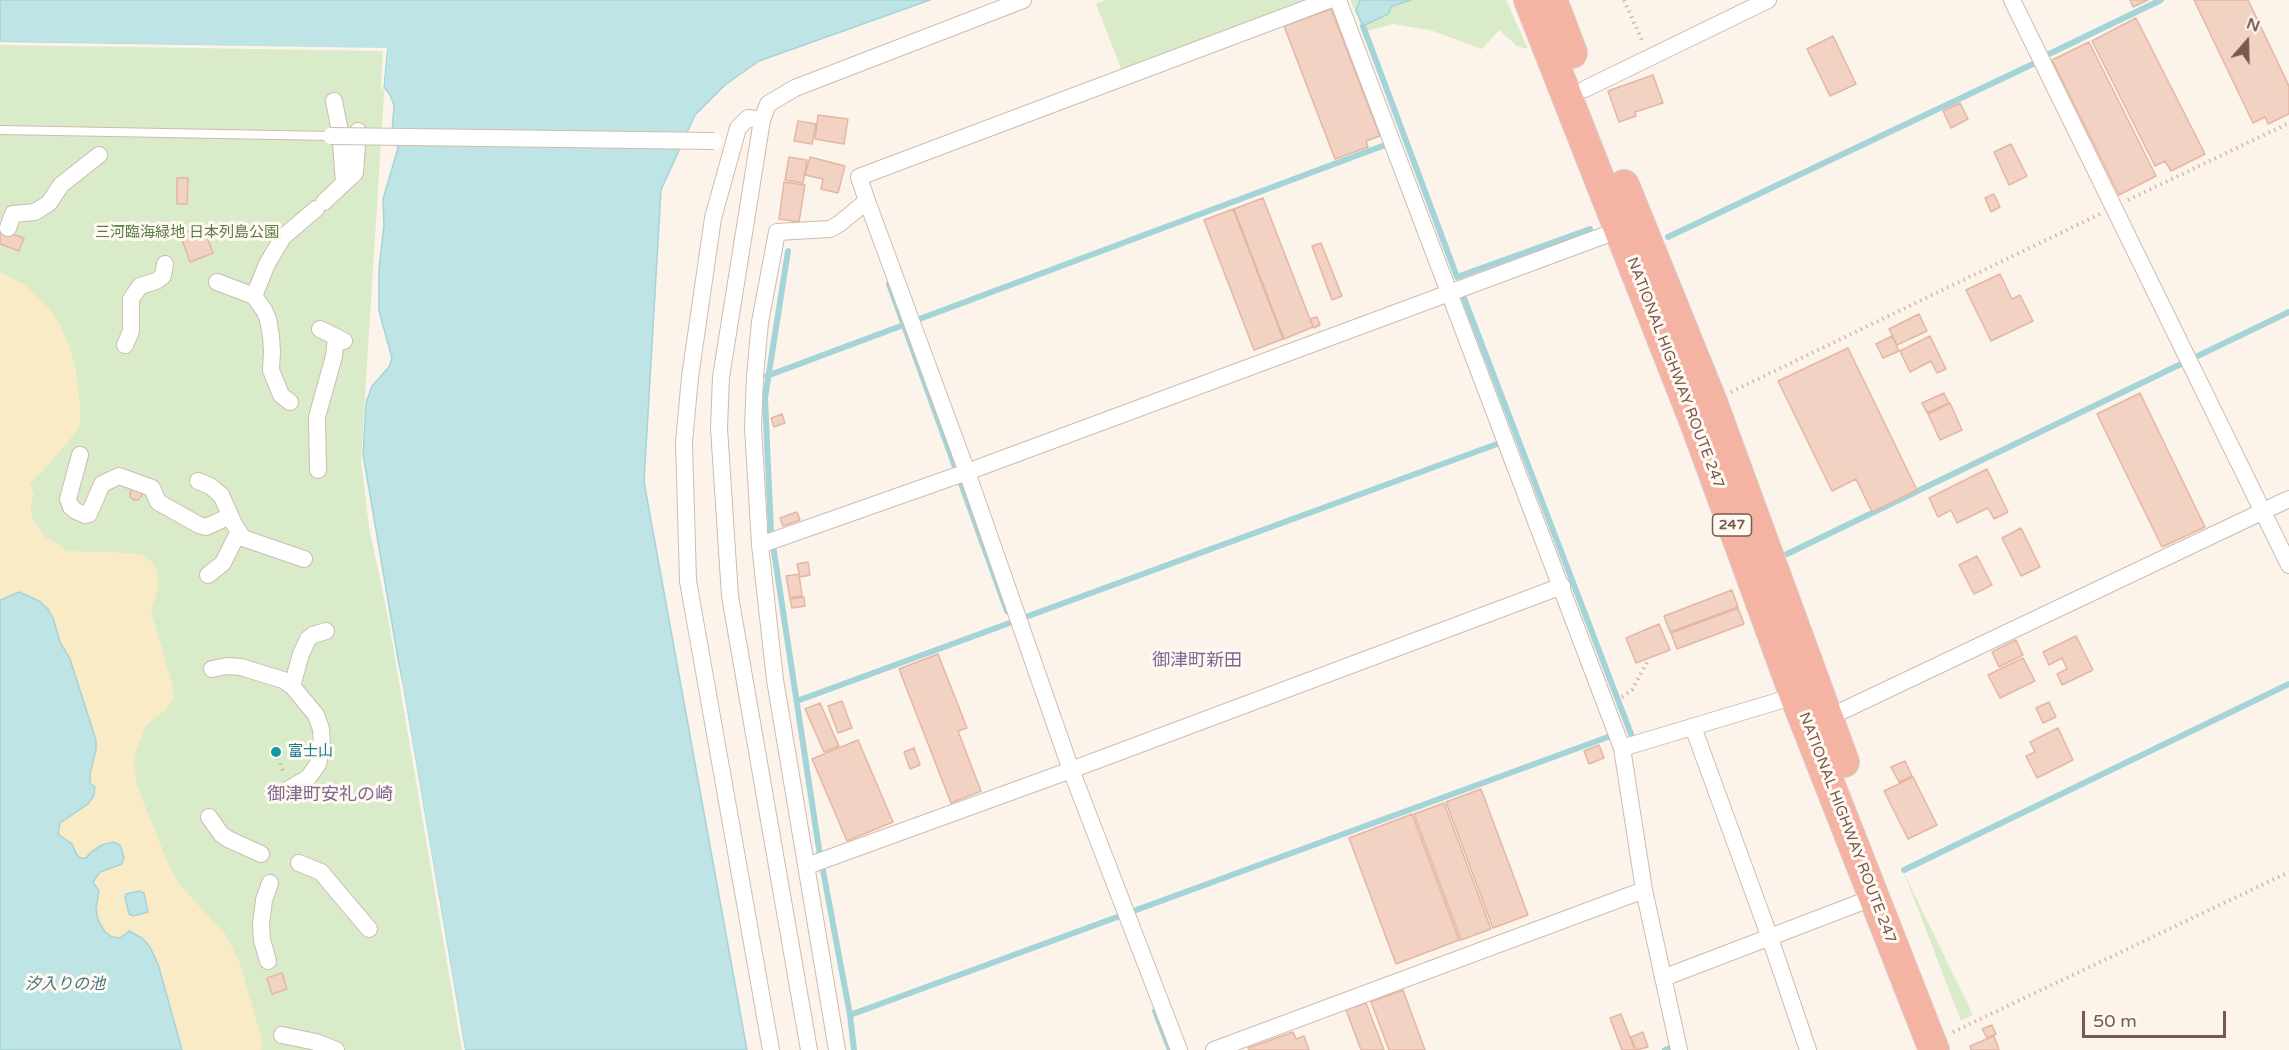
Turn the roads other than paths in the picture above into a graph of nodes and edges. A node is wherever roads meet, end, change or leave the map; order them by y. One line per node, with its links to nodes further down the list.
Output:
1 (1023, 0): 10 (street)
2 (1329, 0): 17 (street)
3 (1338, 0): 22 (street)
4 (1529, 0): 19 (highway, NATIONAL HIGHWAY ROUTE 247 / 247)
5 (1552, 0): 8 (highway, NATIONAL HIGHWAY ROUTE 247 / 247)
6 (1768, 0): 8 (street)
7 (2012, 0): 32 (street)
8 (1585, 89): 44 (highway, NATIONAL HIGHWAY ROUTE 247 / 247)
9 (334, 101): 16 (street)
10 (762, 120): 14 (street); 64 (street)
11 (0, 130): 13 (lane)
12 (358, 131): 16 (street)
13 (331, 136): 14 (street, bridge)
14 (733, 143): 63 (street)
15 (99, 155): 18 (street)
16 (344, 183): 23 (street)
17 (867, 201): 29 (street); 35 (street)
18 (8, 228)
19 (1619, 230): 22 (street); 43 (highway, NATIONAL HIGHWAY ROUTE 247 / 247)
20 (165, 264): 25 (street)
21 (217, 282): 23 (street)
22 (1449, 293): 29 (street); 39 (street)
23 (254, 296): 26 (street)
24 (320, 329): 28 (street)
25 (125, 345)
26 (290, 402)
27 (81, 455): 33 (street)
28 (318, 470)
29 (966, 472): 35 (street); 47 (street)
30 (198, 481): 33 (street)
31 (2289, 499): 32 (street)
32 (2264, 511): 37 (street); 44 (street)
33 (230, 516): 34 (street)
34 (239, 534): 36 (street); 38 (street)
35 (760, 544): 52 (street)
36 (304, 559)
37 (2289, 565)
38 (208, 575)
39 (1562, 586): 46 (street); 47 (street)
40 (326, 631): 42 (street)
41 (212, 669): 42 (street)
42 (292, 686): 48 (street)
43 (1795, 696): 44 (highway, NATIONAL HIGHWAY ROUTE 247 / 247); 45 (street)
44 (1818, 722): 61 (highway, NATIONAL HIGHWAY ROUTE 247 / 247)
45 (1693, 727): 46 (street); 57 (street)
46 (1622, 748): 54 (street)
47 (1071, 770): 52 (street); 66 (street)
48 (289, 789)
49 (209, 817): 50 (street)
50 (261, 854)
51 (299, 863): 56 (street)
52 (807, 866): 65 (street)
53 (270, 883): 58 (street)
54 (1644, 890): 59 (street); 67 (street)
55 (1859, 903): 57 (street)
56 (369, 929)
57 (1770, 938): 59 (street); 69 (street)
58 (268, 961)
59 (1663, 978): 68 (street)
60 (282, 1035): 62 (street)
61 (1942, 1045)
62 (336, 1050)
63 (771, 1050)
64 (809, 1050)
65 (837, 1050)
66 (1179, 1050)
67 (1214, 1050)
68 (1679, 1050)
69 (1808, 1050)

